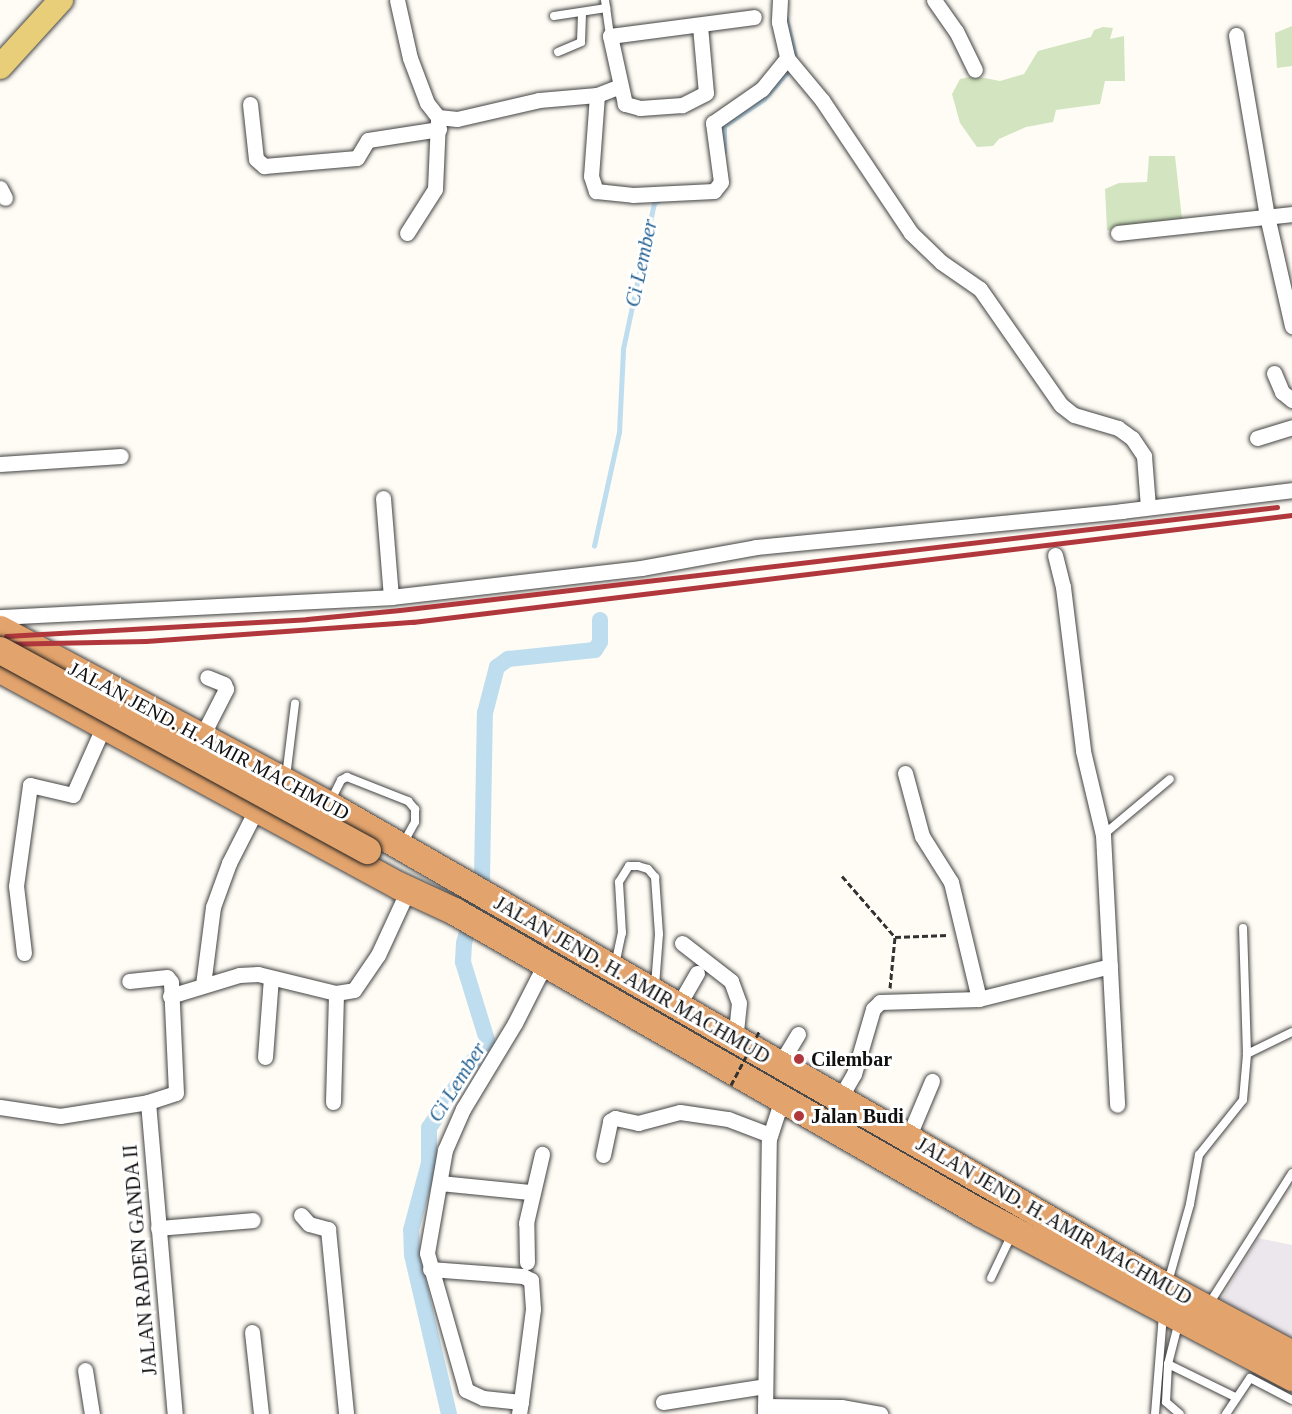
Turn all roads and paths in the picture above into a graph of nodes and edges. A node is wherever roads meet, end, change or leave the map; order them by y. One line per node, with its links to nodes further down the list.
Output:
1 (61, 0): 13 (main road)
2 (397, 0): 19 (street)
3 (780, 0): 14 (street)
4 (934, 0): 15 (street)
5 (605, 4): 6 (lane); 10 (lane)
6 (582, 12): 7 (lane); 12 (lane)
7 (554, 16)
8 (754, 17): 9 (street)
9 (700, 26): 10 (street); 16 (street)
10 (610, 36): 16 (street)
11 (1236, 36): 21 (street)
12 (558, 52)
13 (2, 62)
14 (792, 63): 17 (street); 33 (street)
15 (975, 70)
16 (620, 86): 17 (street)
17 (597, 95): 19 (street)
18 (250, 104): 19 (street)
19 (438, 123): 22 (street)
20 (1292, 214): 21 (street)
21 (1267, 216): 23 (street); 24 (street)
22 (407, 233)
23 (1118, 233)
24 (1292, 326)
25 (1274, 374): 26 (street)
26 (1292, 400)
27 (1292, 427): 28 (street)
28 (1257, 438)
29 (121, 456): 30 (street)
30 (0, 464)
31 (1292, 490): 33 (street)
32 (382, 498): 35 (street)
33 (1148, 507): 35 (street)
34 (1055, 555): 50 (street)
35 (391, 597): 36 (street)
36 (0, 616)
37 (0, 629): 41 (highway, JALAN JEND. H. AMIR MACHMUD)
38 (0, 650): 51 (highway, bridge)
39 (0, 669): 43 (highway, JALAN JEND. H. AMIR MACHMUD)
40 (207, 676): 44 (street)
41 (120, 693): 43 (highway); 44 (highway, JALAN JEND. H. AMIR MACHMUD)
42 (295, 704): 47 (lane)
43 (105, 723): 49 (highway, JALAN JEND. H. AMIR MACHMUD); 57 (street)
44 (202, 736): 47 (highway, JALAN JEND. H. AMIR MACHMUD)
45 (905, 772): 54 (street)
46 (1170, 779): 50 (lane)
47 (285, 780): 48 (highway, JALAN JEND. H. AMIR MACHMUD)
48 (329, 805): 51 (highway, JALAN JEND. H. AMIR MACHMUD); 51 (lane)
49 (257, 808): 51 (highway, JALAN JEND. H. AMIR MACHMUD); 64 (street)
50 (1103, 834): 59 (street)
51 (403, 868): 58 (highway, JALAN JEND. H. AMIR MACHMUD); 60 (highway, JALAN JEND. H. AMIR MACHMUD); 66 (street)
52 (842, 876): 55 (path)
53 (1243, 928): 75 (lane)
54 (962, 934): 55 (path); 68 (street)
55 (895, 937): 69 (path)
56 (682, 943): 74 (street)
57 (24, 953)
58 (546, 962): 81 (highway, JALAN JEND. H. AMIR MACHMUD); 91 (street)
59 (1110, 966): 68 (street); 84 (street)
60 (614, 969): 65 (highway, JALAN JEND. H. AMIR MACHMUD); 65 (lane)
61 (698, 974): 70 (street)
62 (271, 978): 64 (street); 66 (street); 76 (street)
63 (129, 981): 67 (street)
64 (203, 985): 67 (street)
65 (654, 992): 70 (highway, JALAN JEND. H. AMIR MACHMUD)
66 (336, 993): 83 (street)
67 (170, 996): 82 (street)
68 (979, 999): 69 (street)
69 (888, 1000): 80 (street)
70 (678, 1006): 74 (highway, JALAN JEND. H. AMIR MACHMUD)
71 (760, 1030): 79 (path, bridge)
72 (1292, 1032): 75 (lane)
73 (798, 1034): 77 (street)
74 (735, 1040): 77 (highway, JALAN JEND. H. AMIR MACHMUD)
75 (1247, 1054): 102 (lane)
76 (265, 1057)
77 (780, 1064): 80 (highway, JALAN JEND. H. AMIR MACHMUD)
78 (932, 1081): 87 (street)
79 (731, 1085)
80 (840, 1098): 87 (highway, JALAN JEND. H. AMIR MACHMUD)
81 (782, 1099): 86 (street); 94 (highway, JALAN JEND. H. AMIR MACHMUD)
82 (148, 1102): 85 (street); 97 (street, JALAN RADEN GANDA II)
83 (333, 1102)
84 (1117, 1105)
85 (0, 1107)
86 (770, 1135): 89 (street); 109 (street)
87 (908, 1138): 92 (highway, JALAN JEND. H. AMIR MACHMUD)
88 (542, 1154): 93 (street)
89 (603, 1155)
90 (1292, 1173): 103 (lane)
91 (440, 1183): 93 (street); 100 (street)
92 (994, 1188): 94 (highway); 102 (highway, JALAN JEND. H. AMIR MACHMUD)
93 (530, 1192): 99 (street)
94 (981, 1213): 98 (highway, JALAN JEND. H. AMIR MACHMUD)
95 (301, 1215): 118 (street)
96 (253, 1220): 97 (street)
97 (158, 1228): 116 (street, JALAN RADEN GANDA II)
98 (1014, 1230): 101 (lane); 102 (highway, JALAN JEND. H. AMIR MACHMUD)
99 (527, 1262)
100 (430, 1269): 113 (street); 113 (street)
101 (991, 1278)
102 (1170, 1305): 103 (highway, JALAN JEND. H. AMIR MACHMUD); 106 (lane); 108 (highway, JALAN JEND. H. AMIR MACHMUD); 120 (lane)
103 (1207, 1308): 105 (highway, JALAN JEND. H. AMIR MACHMUD)
104 (252, 1332): 117 (street)
105 (1292, 1354)
106 (1168, 1364): 110 (lane); 121 (lane)
107 (85, 1370): 115 (street)
108 (1292, 1377)
109 (765, 1386): 112 (street); 114 (street)
110 (1235, 1397): 111 (lane); 122 (lane)
111 (1292, 1400)
112 (663, 1402)
113 (520, 1408)
114 (765, 1410): 119 (street)
115 (92, 1414)
116 (175, 1414)
117 (261, 1414)
118 (346, 1414)
119 (880, 1414)
120 (1155, 1414)
121 (1180, 1414)
122 (1226, 1414)

